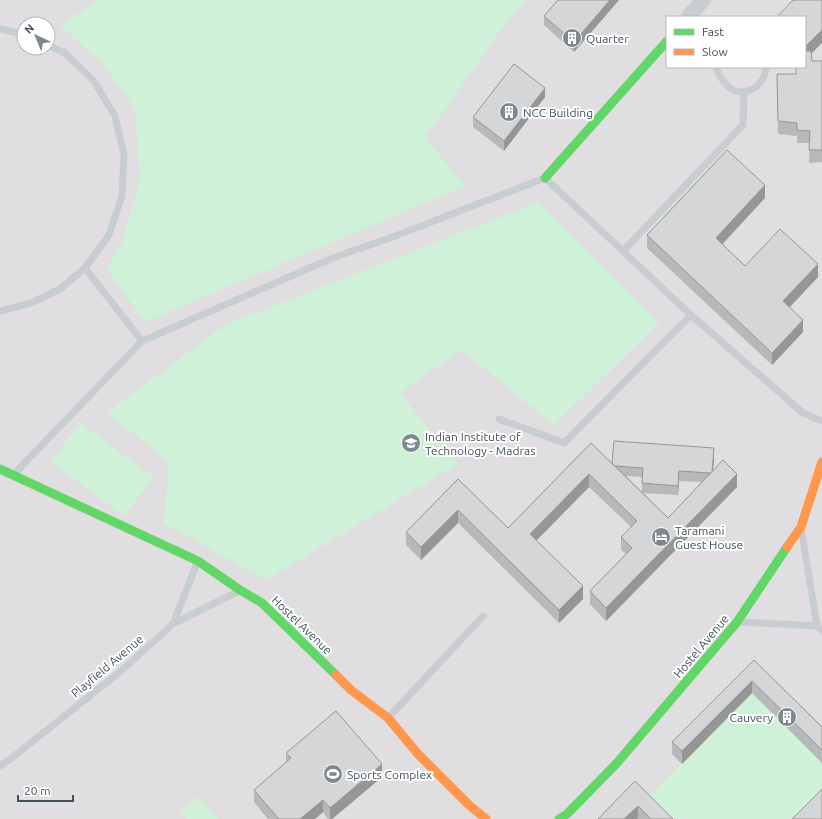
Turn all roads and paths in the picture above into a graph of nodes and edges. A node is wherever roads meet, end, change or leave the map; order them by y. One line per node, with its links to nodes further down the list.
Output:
1 (703, 0): 2 (street)
2 (689, 16)
3 (0, 29): 4 (lane)
4 (16, 32)
5 (666, 42): 10 (street)
6 (56, 49): 12 (lane)
7 (716, 68): 9 (lane)
8 (766, 68): 9 (lane)
9 (744, 92): 11 (lane)
10 (545, 178): 11 (lane); 15 (lane)
11 (623, 251): 14 (lane)
12 (85, 268): 13 (lane); 15 (lane)
13 (0, 311)
14 (692, 315): 16 (lane); 17 (lane)
15 (142, 341): 20 (lane)
16 (499, 419)
17 (822, 421)
18 (822, 462): 21 (street, Hostel Avenue)
19 (0, 468): 20 (street, Hostel Avenue)
20 (13, 476): 22 (street, Hostel Avenue)
21 (802, 527): 25 (street, Hostel Avenue); 27 (lane)
22 (198, 561): 23 (street, Hostel Avenue); 26 (lane, Playfield Avenue)
23 (240, 590): 26 (lane); 28 (street, Hostel Avenue)
24 (482, 616): 28 (lane)
25 (737, 622): 27 (lane); 31 (street, Hostel Avenue)
26 (173, 624): 29 (lane, Playfield Avenue)
27 (819, 628)
28 (388, 718): 30 (street, Hostel Avenue)
29 (0, 766)
30 (486, 819)
31 (559, 819)

